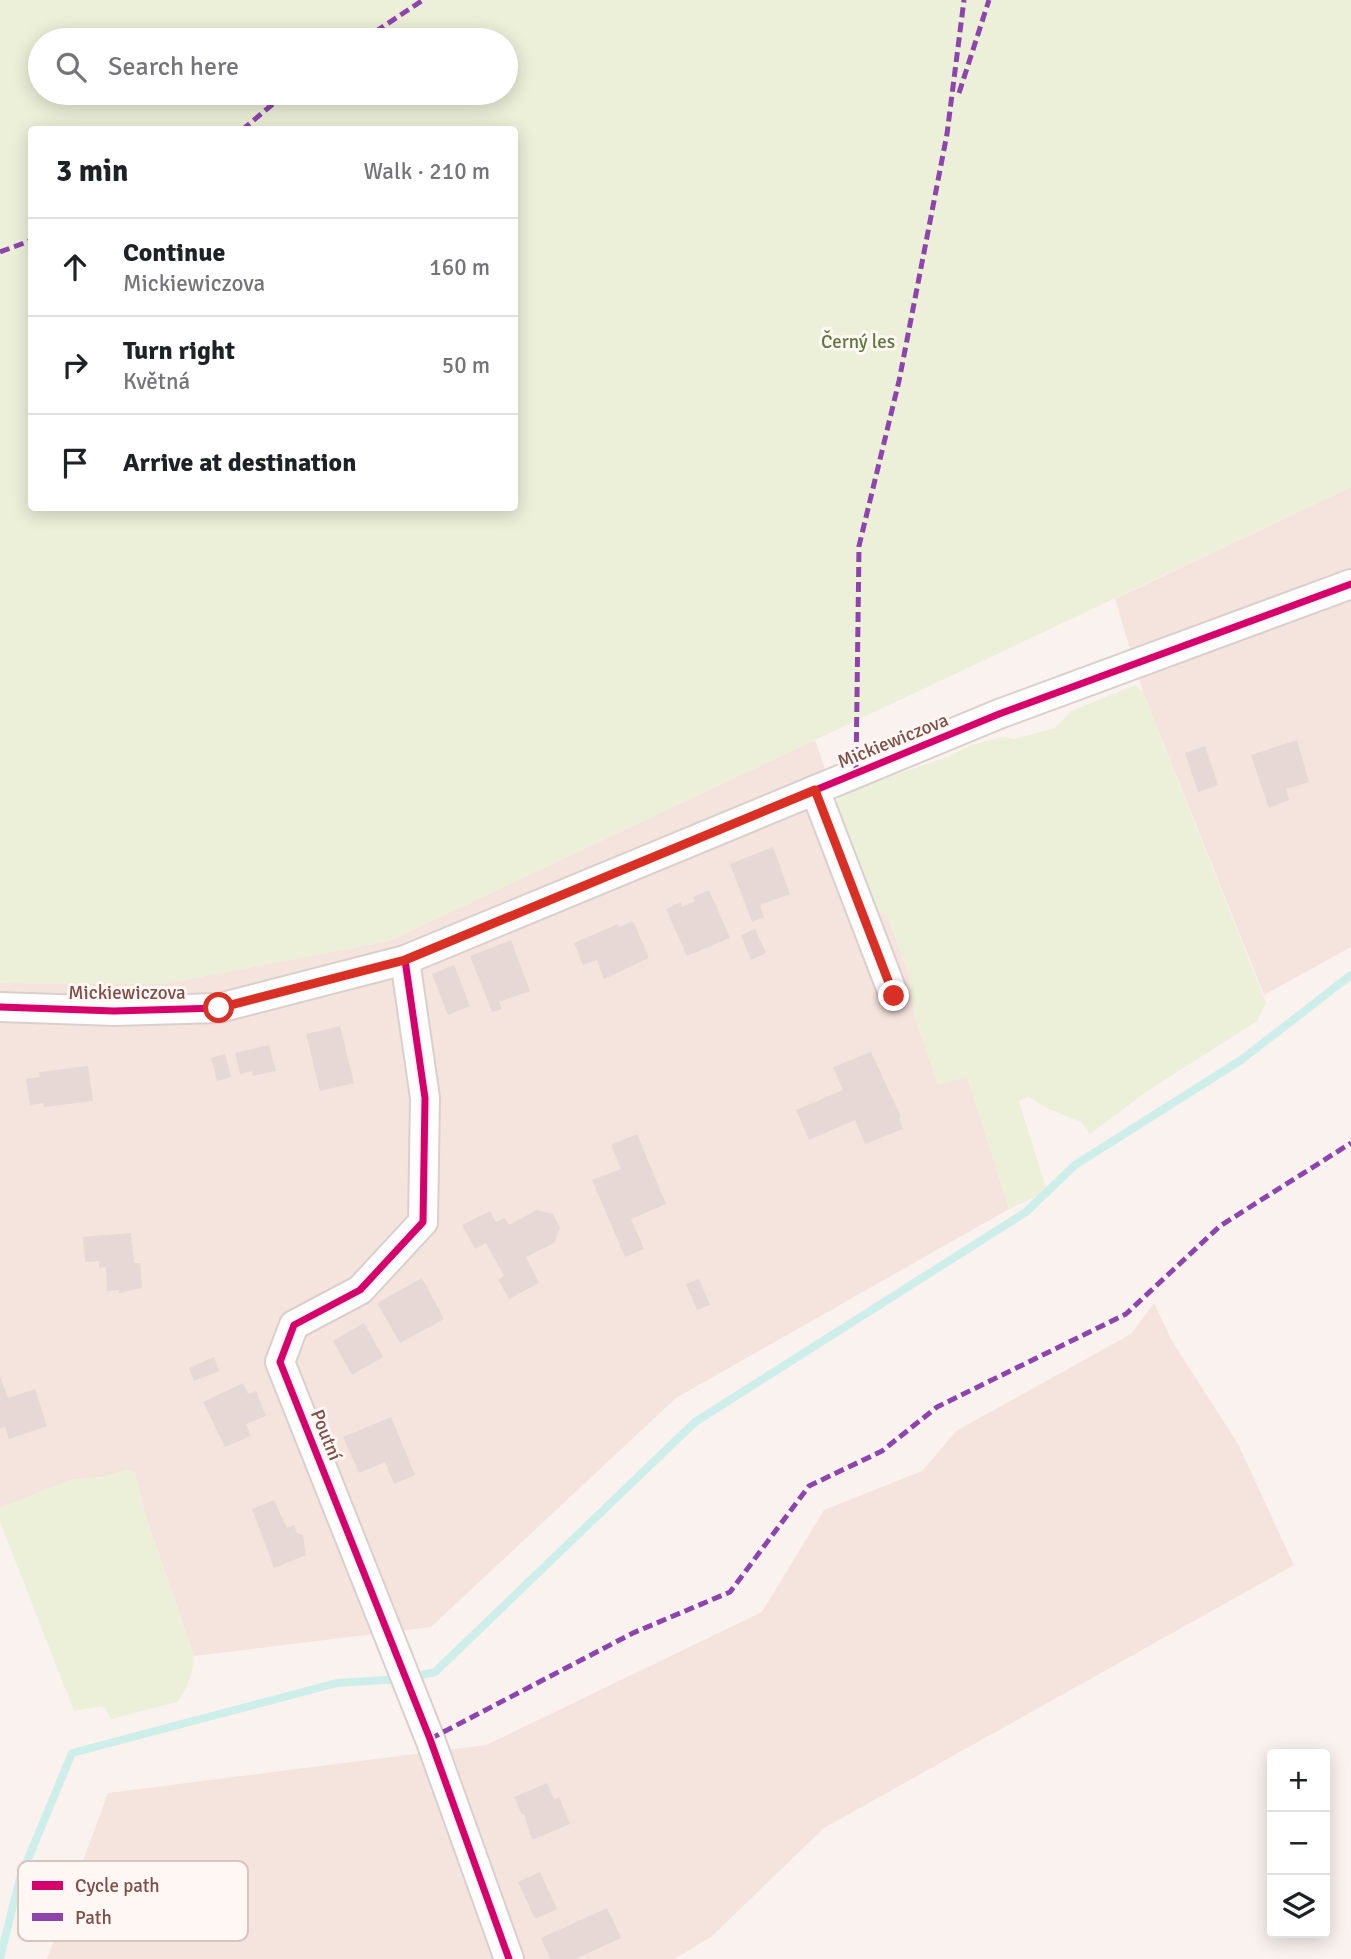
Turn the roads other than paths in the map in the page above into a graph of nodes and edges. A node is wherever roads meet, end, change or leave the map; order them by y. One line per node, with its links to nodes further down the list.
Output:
1 (1351, 584): 2 (street, Mickiewiczova)
2 (815, 790): 3 (street, Mickiewiczova); 4 (street)
3 (405, 960): 5 (street, Mickiewiczova); 6 (street, Poutní)
4 (894, 996)
5 (0, 1007)
6 (509, 1959)

